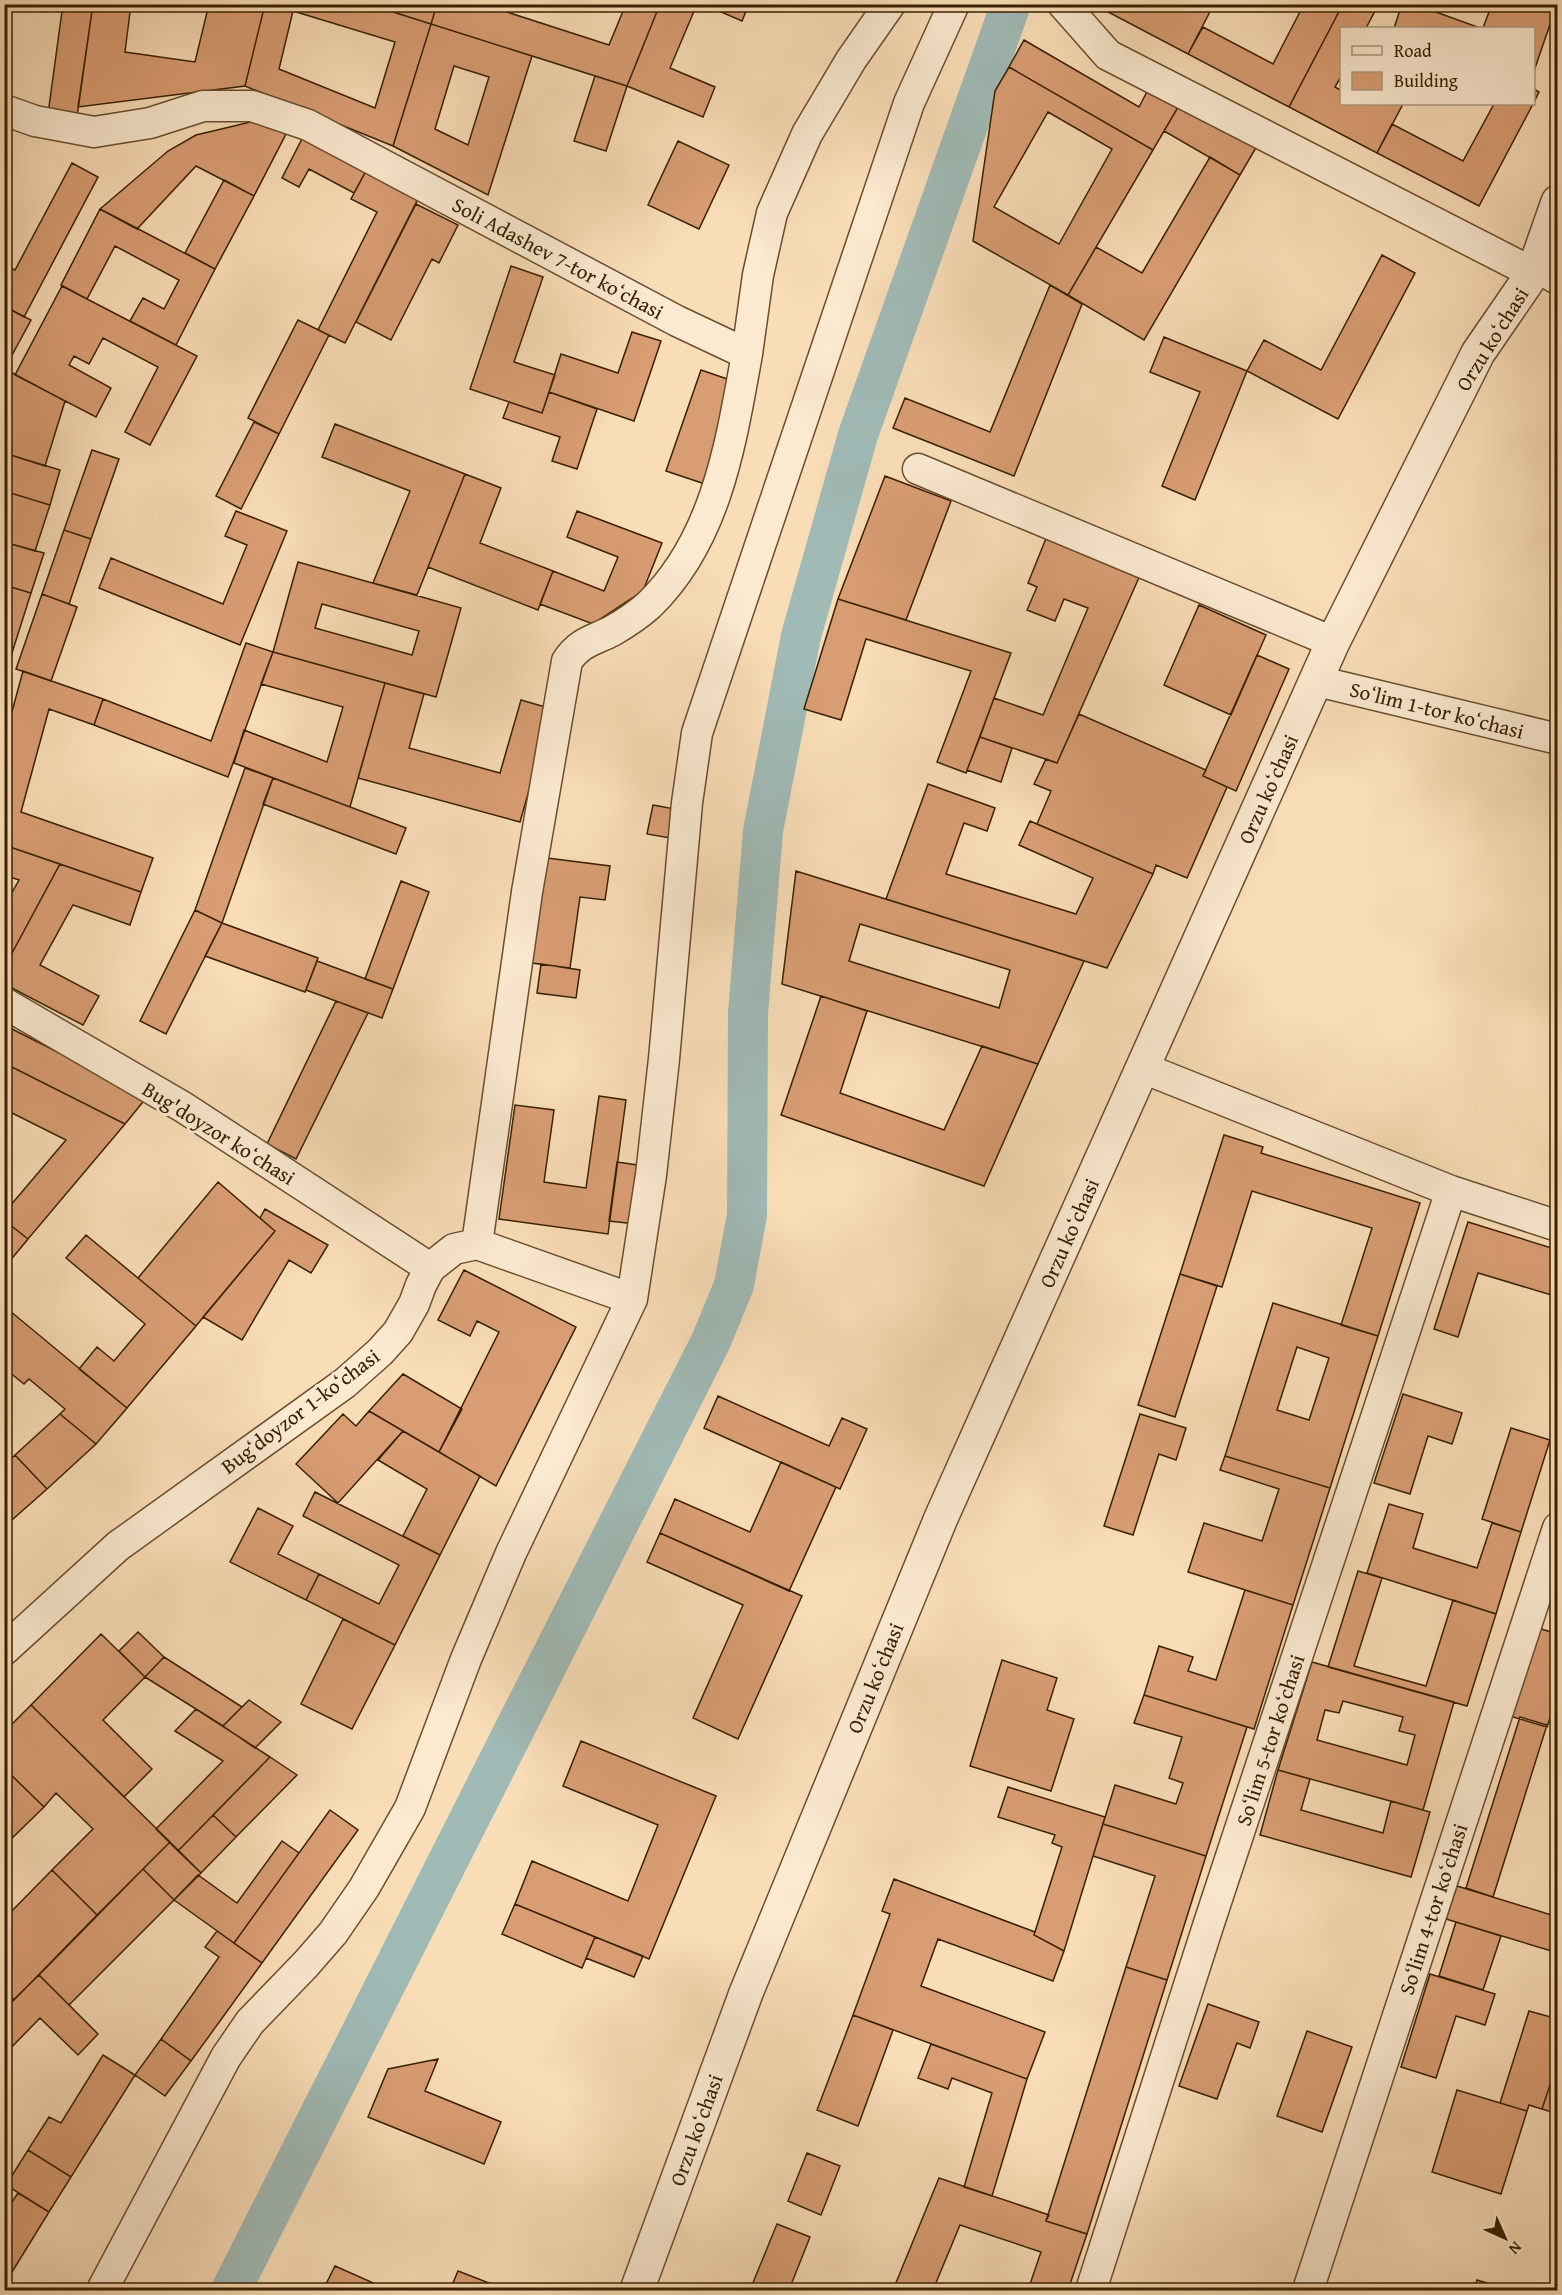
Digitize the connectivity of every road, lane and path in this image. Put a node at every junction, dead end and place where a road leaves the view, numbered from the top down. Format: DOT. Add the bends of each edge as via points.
graph roads {
  1 [pos="954,4"];
  2 [pos="1063,4"];
  3 [pos="886,5"];
  4 [pos="4,110"];
  5 [pos="1557,202"];
  6 [pos="1545,280"];
  7 [pos="747,354"];
  8 [pos="918,468"];
  9 [pos="1334,642"];
  10 [pos="1317,681"];
  11 [pos="1557,739"];
  12 [pos="4,1003"];
  13 [pos="1143,1068"];
  14 [pos="1451,1191"];
  15 [pos="1557,1226"];
  16 [pos="477,1244"];
  17 [pos="430,1268"];
  18 [pos="632,1299"];
  19 [pos="1557,1528"];
  20 [pos="4,1650"];
  21 [pos="102,2290"];
  22 [pos="637,2290"];
  23 [pos="1092,2290"];
  24 [pos="1308,2290"];
  1 -- 18 [label="street" via="909,103 697,733 651,1175"];
  2 -- 6 [label="street" via="1108,55"];
  3 -- 7 [label="street" via="807,134 772,213"];
  4 -- 7 [label="street, Soli Adashev 7-tor koʻchasi" via="35,121 94,132 150,123 203,106 252,106 308,125 667,316"];
  5 -- 6 [label="street, Orzu koʻchasi"];
  6 -- 9 [label="street, Orzu koʻchasi" via="1478,352"];
  7 -- 16 [label="street" via="730,446 704,527 691,552 647,606 623,624 576,648 567,661 527,892"];
  8 -- 9 [label="street"];
  9 -- 10 [label="street, Orzu koʻchasi"];
  10 -- 11 [label="street, Soʻlim 1-tor koʻchasi"];
  10 -- 13 [label="street, Orzu koʻchasi"];
  12 -- 17 [label="street, Bug'doyzor koʻchasi" via="183,1107"];
  13 -- 14 [label="street"];
  13 -- 22 [label="street, Orzu koʻchasi" via="936,1529 746,1993"];
  14 -- 15 [label="street"];
  14 -- 23 [label="street, Soʻlim 5-tor koʻchasi"];
  16 -- 17 [label="street, Bugʻdoyzor 1-koʻchasi" via="454,1249"];
  16 -- 18 [label="street"];
  17 -- 20 [label="street, Bugʻdoyzor 1-koʻchasi" via="398,1332 380,1352 345,1383 118,1546"];
  18 -- 21 [label="street" via="511,1553 410,1808 333,1933 250,2022 226,2057"];
  19 -- 24 [label="street, Soʻlim 4-tor koʻchasi"];
}
